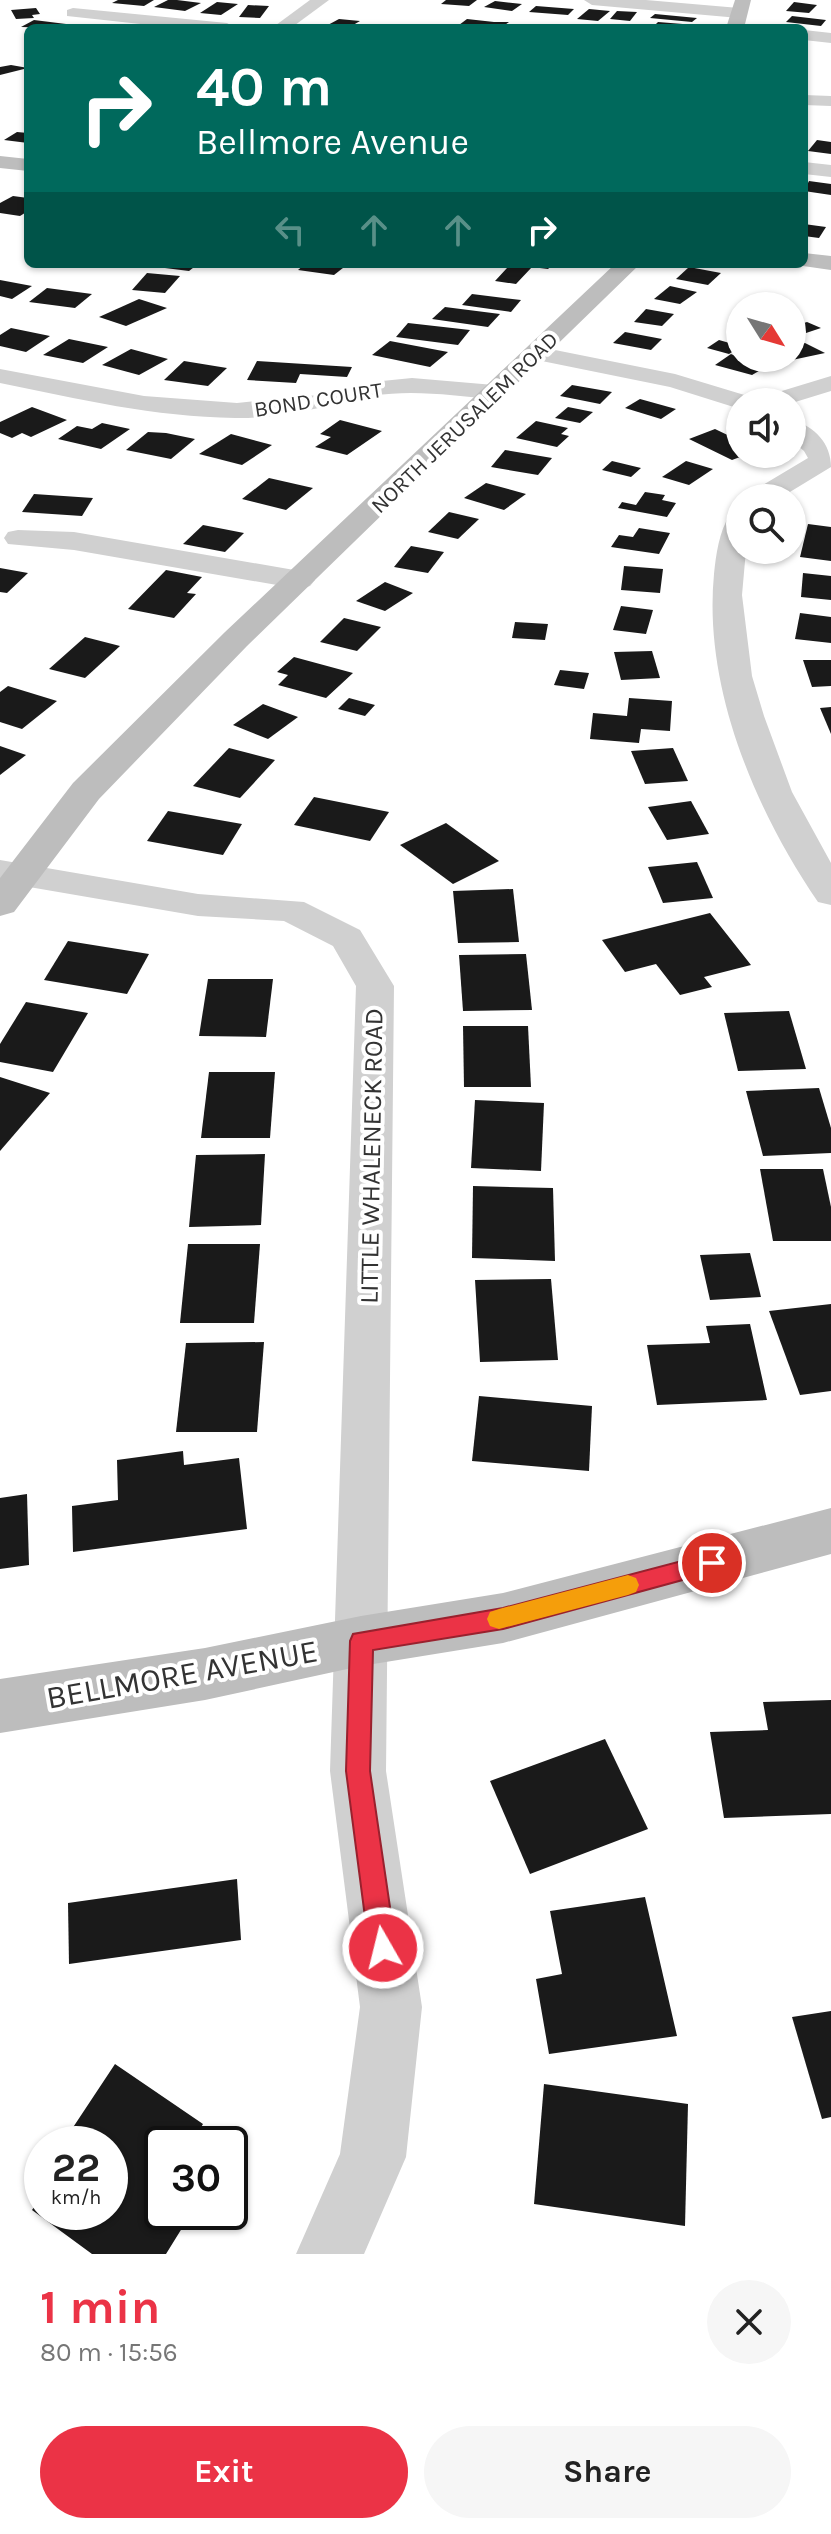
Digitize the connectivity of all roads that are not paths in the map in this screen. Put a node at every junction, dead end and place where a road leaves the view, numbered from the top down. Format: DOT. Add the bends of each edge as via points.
graph roads {
  1 [pos="321,0"];
  2 [pos="592,0"];
  3 [pos="621,2"];
  4 [pos="73,13"];
  5 [pos="739,14"];
  6 [pos="186,24"];
  7 [pos="286,24"];
  8 [pos="808,35"];
  9 [pos="831,38"];
  10 [pos="808,100"];
  11 [pos="831,101"];
  12 [pos="0,162"];
  13 [pos="24,165"];
  14 [pos="808,168"];
  15 [pos="831,171"];
  16 [pos="808,260"];
  17 [pos="831,263"];
  18 [pos="624,268"];
  19 [pos="535,353"];
  20 [pos="0,376"];
  21 [pos="831,383"];
  22 [pos="806,391"];
  23 [pos="494,392"];
  24 [pos="726,397"];
  25 [pos="806,439"];
  26 [pos="826,461"];
  27 [pos="786,484"];
  28 [pos="18,538"];
  29 [pos="729,564"];
  30 [pos="300,580"];
  31 [pos="7,883"];
  32 [pos="831,894"];
  33 [pos="831,1531"];
  34 [pos="361,1641"];
  35 [pos="0,1706"];
  36 [pos="330,2254"];
  1 -- 7 [label="street"];
  2 -- 3 [label="street"];
  3 -- 5 [label="street"];
  4 -- 6 [label="street"];
  8 -- 9 [label="street"];
  10 -- 11 [label="street"];
  12 -- 13 [label="main road"];
  14 -- 15 [label="street"];
  16 -- 17 [label="main road"];
  18 -- 19 [label="main road, NORTH JERUSALEM ROAD"];
  19 -- 23 [label="main road, NORTH JERUSALEM ROAD"];
  19 -- 24 [label="street" via="675,381"];
  20 -- 23 [label="street, BOND COURT" via="144,404 237,411 412,385"];
  21 -- 22 [label="street"];
  23 -- 30 [label="main road, NORTH JERUSALEM ROAD"];
  25 -- 26 [label="street"];
  26 -- 27 [label="street"];
  28 -- 30 [label="street" via="74,541"];
  29 -- 32 [label="street" via="732,656 751,735 791,828"];
  30 -- 31 [label="main road, NORTH JERUSALEM ROAD" via="86,791"];
  31 -- 34 [label="street, LITTLE WHALENECK ROAD" via="291,910 347,938 375,986"];
  33 -- 34 [label="main road, BELLMORE AVENUE" via="503,1618"];
  34 -- 35 [label="main road, BELLMORE AVENUE" via="205,1674"];
  34 -- 36 [label="street, LITTLE WHALENECK ROAD" via="358,1771 391,2007 373,2157"];
}
